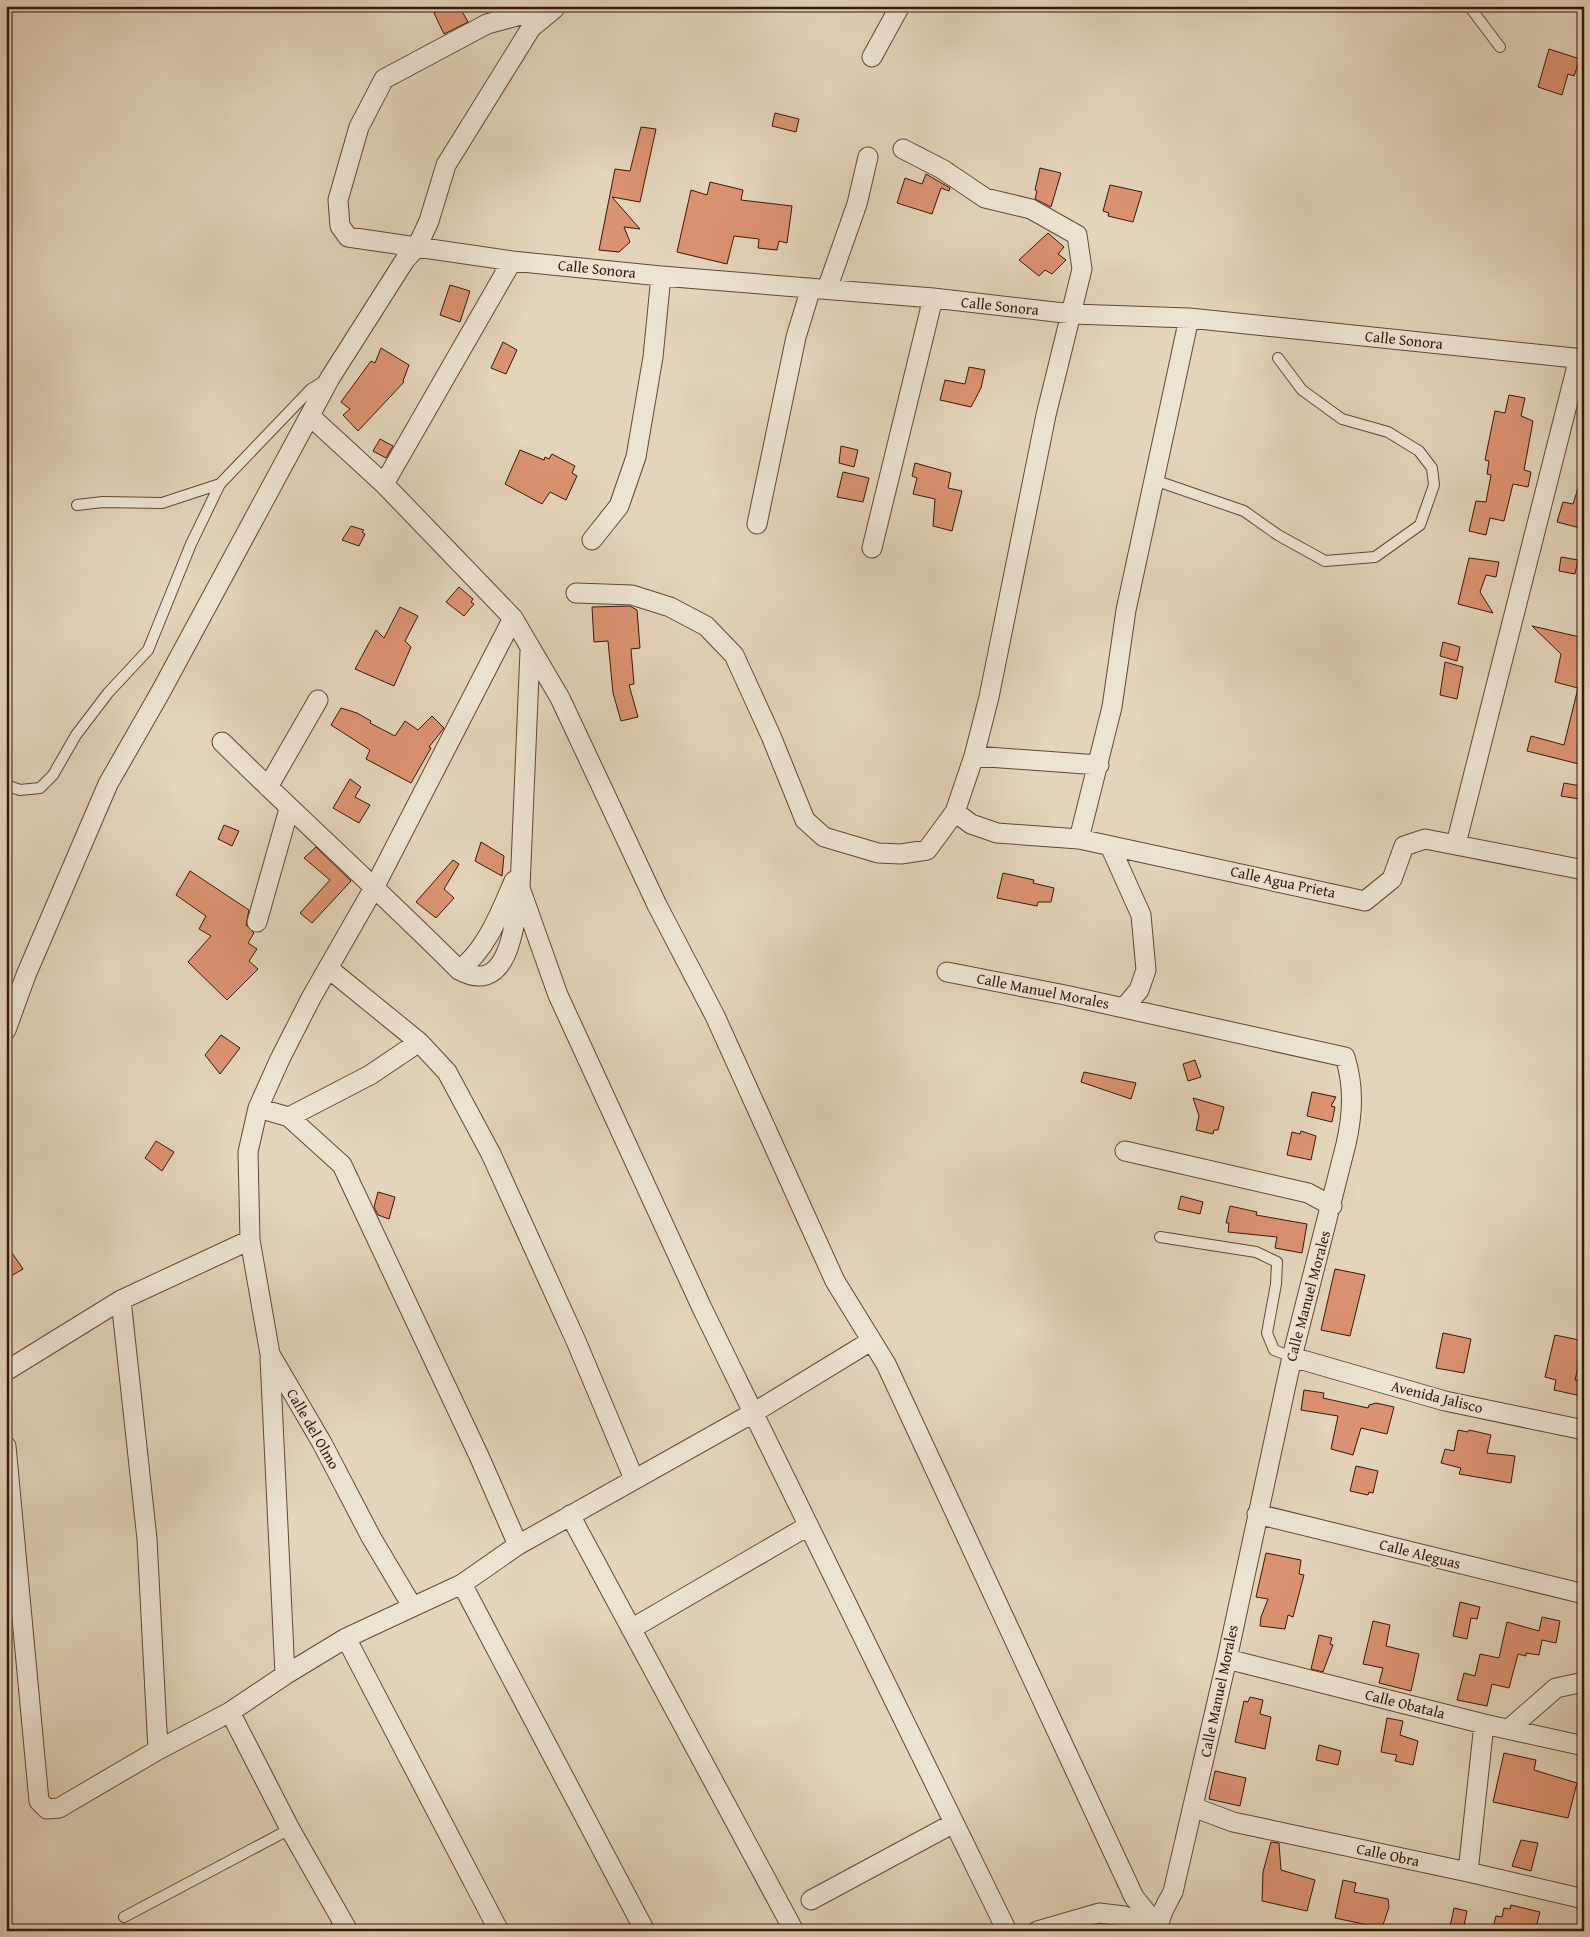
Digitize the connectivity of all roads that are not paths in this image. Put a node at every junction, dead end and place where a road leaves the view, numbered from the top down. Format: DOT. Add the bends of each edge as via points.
graph roads {
  1 [pos="555,6"];
  2 [pos="900,6"];
  3 [pos="1470,6"];
  4 [pos="1500,47"];
  5 [pos="872,57"];
  6 [pos="903,149"];
  7 [pos="868,157"];
  8 [pos="417,247"];
  9 [pos="512,261"];
  10 [pos="661,276"];
  11 [pos="819,289"];
  12 [pos="933,298"];
  13 [pos="1072,314"];
  14 [pos="1189,318"];
  15 [pos="1278,358"];
  16 [pos="1581,358"];
  17 [pos="330,378"];
  18 [pos="310,416"];
  19 [pos="1154,480"];
  20 [pos="220,484"];
  21 [pos="384,484"];
  22 [pos="77,505"];
  23 [pos="757,524"];
  24 [pos="592,540"];
  25 [pos="872,548"];
  26 [pos="576,593"];
  27 [pos="513,618"];
  28 [pos="530,649"];
  29 [pos="318,700"];
  30 [pos="222,742"];
  31 [pos="974,756"];
  32 [pos="1099,765"];
  33 [pos="6,785"];
  34 [pos="268,788"];
  35 [pos="289,809"];
  36 [pos="955,812"];
  37 [pos="1078,839"];
  38 [pos="1456,844"];
  39 [pos="1110,846"];
  40 [pos="520,868"];
  41 [pos="1584,870"];
  42 [pos="375,886"];
  43 [pos="520,888"];
  44 [pos="257,922"];
  45 [pos="328,968"];
  46 [pos="459,970"];
  47 [pos="947,972"];
  48 [pos="1124,1008"];
  49 [pos="6,1030"];
  50 [pos="419,1042"];
  51 [pos="258,1108"];
  52 [pos="288,1117"];
  53 [pos="1125,1151"];
  54 [pos="1332,1206"];
  55 [pos="1160,1237"];
  56 [pos="250,1240"];
  57 [pos="121,1300"];
  58 [pos="871,1341"];
  59 [pos="270,1354"];
  60 [pos="1292,1357"];
  61 [pos="6,1370"];
  62 [pos="753,1413"];
  63 [pos="1584,1430"];
  64 [pos="6,1446"];
  65 [pos="634,1479"];
  66 [pos="1257,1514"];
  67 [pos="570,1515"];
  68 [pos="808,1526"];
  69 [pos="518,1545"];
  70 [pos="462,1584"];
  71 [pos="1584,1594"];
  72 [pos="412,1606"];
  73 [pos="632,1628"];
  74 [pos="346,1638"];
  75 [pos="1227,1659"];
  76 [pos="285,1675"];
  77 [pos="1584,1682"];
  78 [pos="230,1712"];
  79 [pos="1484,1724"];
  80 [pos="1509,1729"];
  81 [pos="1584,1746"];
  82 [pos="158,1750"];
  83 [pos="1194,1807"];
  84 [pos="954,1822"];
  85 [pos="290,1829"];
  86 [pos="1468,1872"];
  87 [pos="1584,1899"];
  88 [pos="811,1900"];
  89 [pos="124,1918"];
  90 [pos="1159,1929"];
  91 [pos="348,1931"];
  92 [pos="499,1931"];
  93 [pos="645,1931"];
  94 [pos="794,1931"];
  95 [pos="1007,1931"];
  96 [pos="1037,1931"];
  1 -- 8 [label="street" via="532,28 446,165 429,221"];
  1 -- 8 [label="street, Calle Sonora" via="487,24 384,79 359,127 338,200 340,226 348,237"];
  2 -- 5 [label="street"];
  3 -- 4 [label="lane"];
  6 -- 13 [label="street" via="942,169 985,198 1031,209 1077,235 1082,269"];
  7 -- 11 [label="street" via="857,204"];
  8 -- 9 [label="street, Calle Sonora"];
  8 -- 17 [label="street" via="405,260"];
  9 -- 10 [label="street, Calle Sonora"];
  9 -- 21 [label="street"];
  10 -- 11 [label="street, Calle Sonora"];
  10 -- 24 [label="street" via="653,357 636,457 620,506"];
  11 -- 12 [label="street, Calle Sonora"];
  11 -- 23 [label="street" via="796,337"];
  12 -- 13 [label="street, Calle Sonora"];
  12 -- 25 [label="street"];
  13 -- 14 [label="street, Calle Sonora"];
  13 -- 31 [label="street" via="1046,415"];
  14 -- 16 [label="street, Calle Sonora"];
  14 -- 19 [label="street"];
  15 -- 19 [label="lane" via="1302,390 1342,419 1388,432 1419,451 1432,468 1434,485 1420,525 1375,556 1325,561 1278,535 1244,511"];
  16 -- 38 [label="street"];
  17 -- 18 [label="street"];
  17 -- 20 [label="lane" via="311,389"];
  18 -- 21 [label="street"];
  18 -- 49 [label="street" via="108,784 26,975"];
  19 -- 32 [label="street" via="1126,610 1116,688"];
  20 -- 22 [label="lane" via="162,503"];
  20 -- 33 [label="lane" via="191,544 148,650 81,728 54,775 40,788 20,790"];
  21 -- 27 [label="street"];
  26 -- 36 [label="street" via="632,595 670,607 706,626 734,655 805,820 824,837 878,853 926,850"];
  27 -- 28 [label="street"];
  27 -- 42 [label="street, Calle del Olmo"];
  28 -- 40 [label="street"];
  28 -- 58 [label="street" via="560,698 657,906 715,1016 835,1281"];
  29 -- 34 [label="street"];
  30 -- 34 [label="street"];
  31 -- 32 [label="street"];
  31 -- 36 [label="street"];
  32 -- 37 [label="street"];
  34 -- 35 [label="street"];
  35 -- 42 [label="street"];
  35 -- 44 [label="street"];
  36 -- 37 [label="street, Calle Agua Prieta" via="971,824 997,833"];
  37 -- 39 [label="street, Calle Agua Prieta"];
  38 -- 39 [label="street, Calle Agua Prieta" via="1425,839 1404,846 1392,879 1365,900"];
  38 -- 41 [label="street, Calle Agua Prieta"];
  39 -- 48 [label="street" via="1141,915 1146,970 1139,990"];
  40 -- 43 [label="street"];
  40 -- 46 [label="street" via="484,941 470,963"];
  42 -- 45 [label="street, Calle del Olmo"];
  42 -- 46 [label="street"];
  43 -- 46 [label="street" via="510,946 504,960 489,974 471,977"];
  43 -- 62 [label="street" via="558,995"];
  45 -- 50 [label="street"];
  45 -- 51 [label="street, Calle del Olmo"];
  47 -- 48 [label="street, Calle Manuel Morales"];
  48 -- 54 [label="street, Calle Manuel Morales" via="1345,1056 1351,1077 1352,1111"];
  50 -- 52 [label="street" via="370,1075"];
  50 -- 65 [label="street" via="447,1072 491,1154"];
  51 -- 52 [label="street"];
  51 -- 56 [label="street, Calle del Olmo" via="248,1152"];
  52 -- 69 [label="street" via="342,1165"];
  53 -- 54 [label="street" via="1308,1193"];
  54 -- 60 [label="street, Calle Manuel Morales"];
  55 -- 60 [label="lane" via="1256,1252 1277,1262 1267,1333 1274,1350"];
  56 -- 57 [label="street"];
  56 -- 59 [label="street, Calle del Olmo"];
  57 -- 61 [label="street"];
  57 -- 82 [label="street" via="147,1539"];
  58 -- 62 [label="street"];
  58 -- 90 [label="street" via="886,1364 1134,1897"];
  59 -- 72 [label="street, Calle del Olmo"];
  59 -- 76 [label="street"];
  60 -- 63 [label="street, Avenida Jalisco" via="1445,1402"];
  60 -- 66 [label="street, Calle Manuel Morales"];
  62 -- 65 [label="street"];
  62 -- 68 [label="street"];
  64 -- 82 [label="street" via="39,1801 47,1809 59,1808"];
  65 -- 67 [label="street"];
  66 -- 71 [label="street, Calle Aleguas"];
  66 -- 75 [label="street, Calle Manuel Morales"];
  67 -- 69 [label="street"];
  67 -- 73 [label="street"];
  68 -- 73 [label="street"];
  68 -- 84 [label="street"];
  69 -- 70 [label="street"];
  70 -- 72 [label="street"];
  70 -- 93 [label="street"];
  72 -- 74 [label="street"];
  73 -- 94 [label="street"];
  74 -- 76 [label="street"];
  74 -- 92 [label="street"];
  75 -- 79 [label="street, Calle Obatala"];
  75 -- 83 [label="street, Calle Manuel Morales"];
  76 -- 78 [label="street"];
  77 -- 80 [label="street" via="1556,1688"];
  78 -- 82 [label="street"];
  78 -- 85 [label="street"];
  79 -- 80 [label="street, Calle Obatala"];
  79 -- 86 [label="street"];
  80 -- 81 [label="street, Calle Obatala"];
  83 -- 86 [label="street, Calle Obra" via="1233,1822"];
  83 -- 90 [label="street, Calle Manuel Morales" via="1174,1892"];
  84 -- 88 [label="street"];
  84 -- 95 [label="street"];
  85 -- 89 [label="lane"];
  85 -- 91 [label="street"];
  86 -- 87 [label="street, Calle Obra"];
  90 -- 96 [label="street" via="1124,1916 1099,1913"];
}
